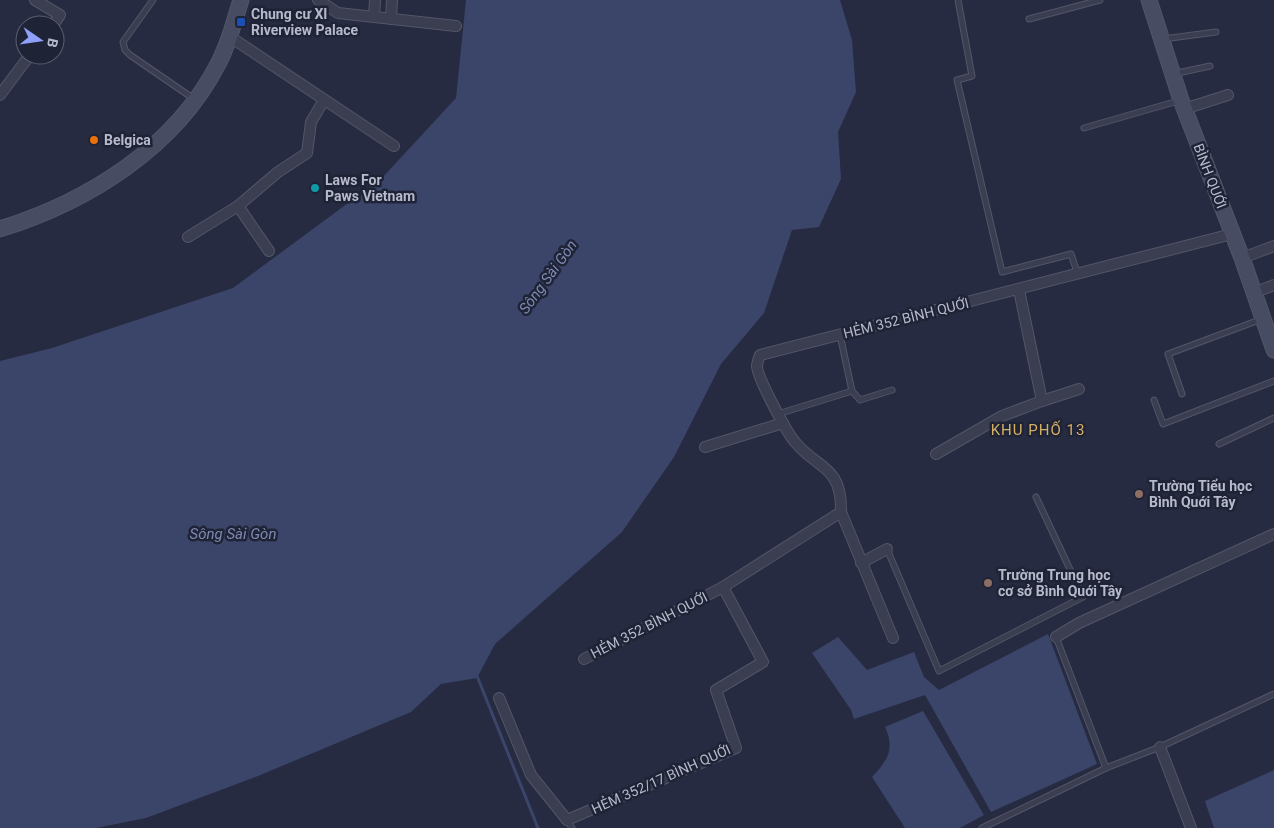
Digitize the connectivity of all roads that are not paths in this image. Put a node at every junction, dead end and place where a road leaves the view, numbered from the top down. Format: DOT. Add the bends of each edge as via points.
graph roads {
  1 [pos="35,0"];
  2 [pos="153,0"];
  3 [pos="241,0"];
  4 [pos="318,0"];
  5 [pos="375,0"];
  6 [pos="392,0"];
  7 [pos="958,0"];
  8 [pos="1100,0"];
  9 [pos="1149,0"];
  10 [pos="60,15"];
  11 [pos="374,17"];
  12 [pos="391,18"];
  13 [pos="1029,19"];
  14 [pos="456,26"];
  15 [pos="1216,32"];
  16 [pos="229,36"];
  17 [pos="1162,39"];
  18 [pos="22,65"];
  19 [pos="1210,66"];
  20 [pos="1173,74"];
  21 [pos="0,95"];
  22 [pos="1228,95"];
  23 [pos="195,99"];
  24 [pos="324,100"];
  25 [pos="1183,105"];
  26 [pos="1084,128"];
  27 [pos="394,146"];
  28 [pos="238,206"];
  29 [pos="0,230"];
  30 [pos="1232,234"];
  31 [pos="188,237"];
  32 [pos="1274,246"];
  33 [pos="269,252"];
  34 [pos="1242,258"];
  35 [pos="1078,276"];
  36 [pos="1274,285"];
  37 [pos="1020,290"];
  38 [pos="1253,294"];
  39 [pos="1262,319"];
  40 [pos="840,335"];
  41 [pos="1274,350"];
  42 [pos="1274,381"];
  43 [pos="1079,389"];
  44 [pos="892,390"];
  45 [pos="852,391"];
  46 [pos="1182,394"];
  47 [pos="1154,400"];
  48 [pos="1042,401"];
  49 [pos="781,418"];
  50 [pos="1274,418"];
  51 [pos="1219,444"];
  52 [pos="705,447"];
  53 [pos="936,454"];
  54 [pos="1036,497"];
  55 [pos="841,512"];
  56 [pos="1274,534"];
  57 [pos="887,549"];
  58 [pos="861,563"];
  59 [pos="723,587"];
  60 [pos="1056,637"];
  61 [pos="893,638"];
  62 [pos="584,659"];
  63 [pos="1274,694"];
  64 [pos="499,698"];
  65 [pos="1160,747"];
  66 [pos="1106,768"];
  67 [pos="569,824"];
  68 [pos="982,828"];
  69 [pos="1191,828"];
  1 -- 10 [label="street"];
  2 -- 23 [label="lane" via="123,42 125,50"];
  3 -- 16 [label="main road"];
  4 -- 11 [label="street" via="338,13"];
  5 -- 11 [label="street"];
  6 -- 12 [label="street"];
  7 -- 35 [label="lane" via="972,76 957,80 1002,272 1071,254"];
  8 -- 13 [label="lane"];
  9 -- 17 [label="main road, BÌNH QUỚI"];
  11 -- 12 [label="street"];
  12 -- 14 [label="street"];
  15 -- 17 [label="lane"];
  16 -- 23 [label="main road" via="219,63"];
  16 -- 24 [label="street"];
  17 -- 20 [label="main road, BÌNH QUỚI"];
  18 -- 21 [label="street"];
  19 -- 20 [label="lane"];
  20 -- 25 [label="main road, BÌNH QUỚI"];
  22 -- 25 [label="street"];
  23 -- 29 [label="main road" via="149,150 114,176 81,196"];
  24 -- 27 [label="street"];
  24 -- 28 [label="street" via="311,122 307,154 278,172"];
  25 -- 26 [label="lane"];
  25 -- 30 [label="main road, BÌNH QUỚI"];
  28 -- 31 [label="street"];
  28 -- 33 [label="street"];
  30 -- 34 [label="main road, BÌNH QUỚI"];
  30 -- 35 [label="street, HẺM 352 BÌNH QUỚI"];
  32 -- 34 [label="street"];
  34 -- 38 [label="main road, BÌNH QUỚI"];
  35 -- 37 [label="street, HẺM 352 BÌNH QUỚI"];
  36 -- 38 [label="street"];
  37 -- 40 [label="street, HẺM 352 BÌNH QUỚI"];
  37 -- 48 [label="street"];
  38 -- 39 [label="main road, BÌNH QUỚI"];
  39 -- 41 [label="main road, BÌNH QUỚI"];
  39 -- 46 [label="lane" via="1168,354"];
  40 -- 45 [label="lane"];
  40 -- 49 [label="street, HẺM 352 BÌNH QUỚI" via="760,355 757,367"];
  42 -- 47 [label="lane" via="1163,424"];
  43 -- 48 [label="street"];
  44 -- 45 [label="lane" via="860,400"];
  45 -- 49 [label="lane"];
  48 -- 53 [label="street" via="1002,416"];
  49 -- 52 [label="street"];
  49 -- 55 [label="street, HẺM 352 BÌNH QUỚI" via="795,443 828,469 842,494"];
  50 -- 51 [label="lane"];
  54 -- 57 [label="lane" via="1083,597 939,671"];
  55 -- 58 [label="street, HẺM 352 BÌNH QUỚI"];
  55 -- 59 [label="street, HẺM 352 BÌNH QUỚI"];
  56 -- 60 [label="street" via="1079,623"];
  57 -- 58 [label="street"];
  58 -- 61 [label="street, HẺM 352 BÌNH QUỚI"];
  59 -- 62 [label="street, HẺM 352 BÌNH QUỚI"];
  59 -- 67 [label="street, HẺM 352/17 BÌNH QUỚI" via="764,662 716,690 736,748"];
  60 -- 66 [label="lane"];
  63 -- 65 [label="lane"];
  64 -- 67 [label="street" via="531,775"];
  65 -- 66 [label="lane"];
  65 -- 69 [label="street"];
  66 -- 68 [label="lane"];
}
